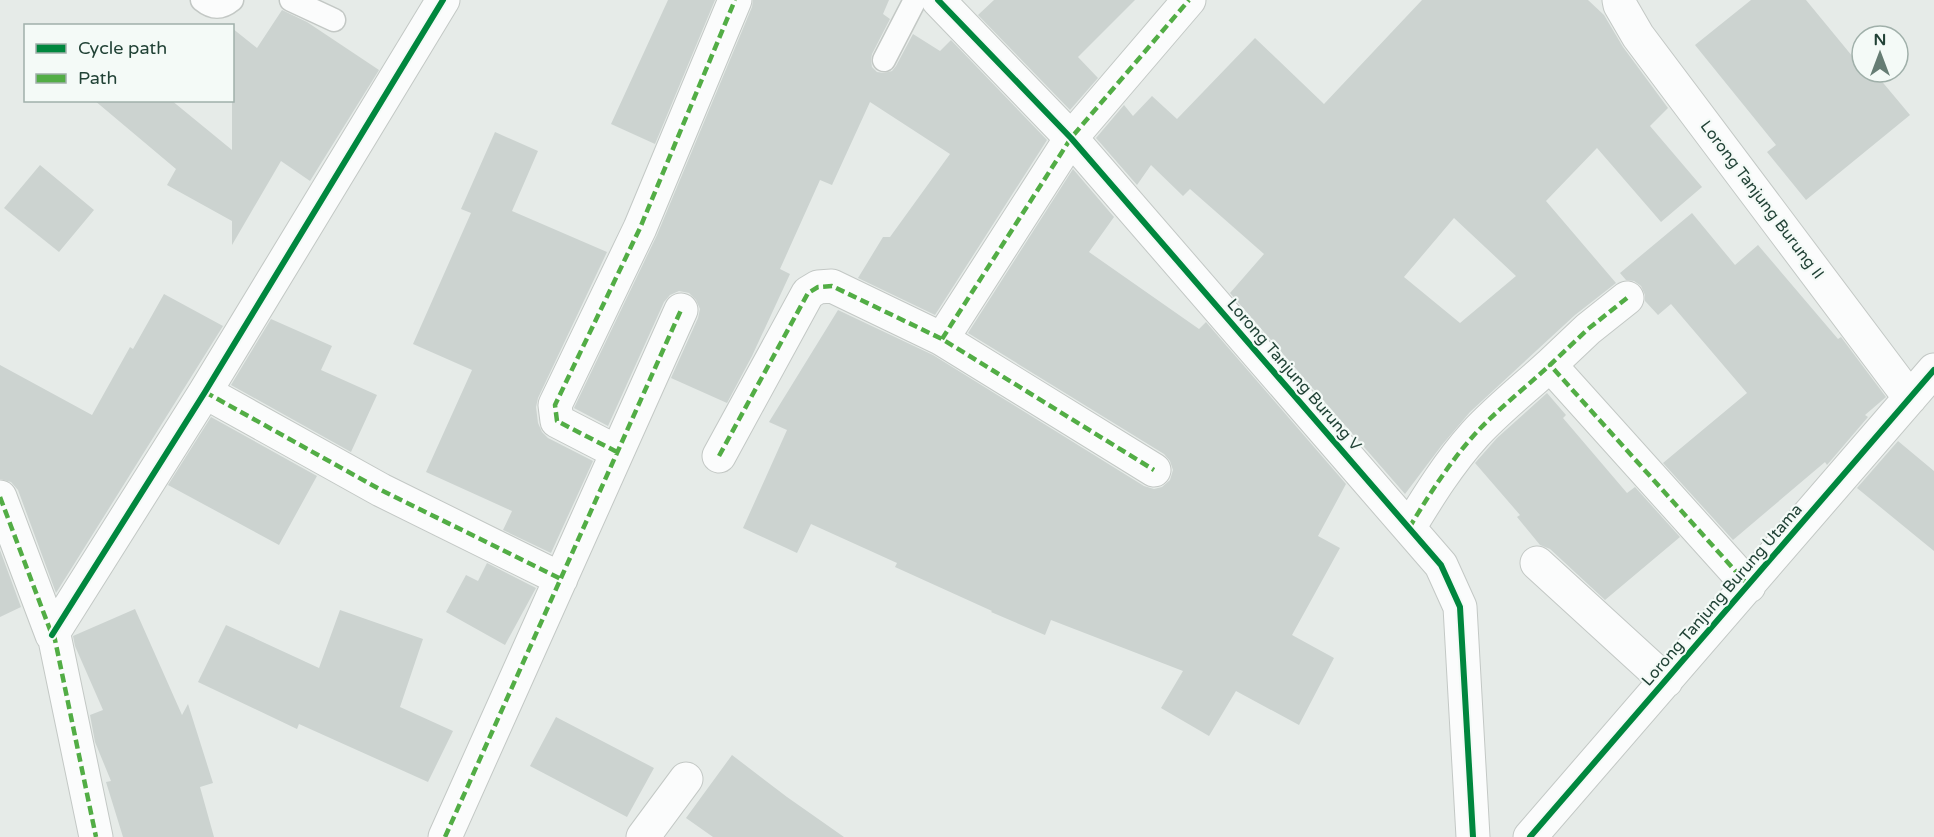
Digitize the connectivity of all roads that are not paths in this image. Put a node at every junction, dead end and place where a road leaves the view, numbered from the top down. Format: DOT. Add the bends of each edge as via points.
graph roads {
  1 [pos="202,0"];
  2 [pos="232,0"];
  3 [pos="291,0"];
  4 [pos="443,0"];
  5 [pos="735,0"];
  6 [pos="915,0"];
  7 [pos="938,0"];
  8 [pos="1189,0"];
  9 [pos="1619,0"];
  10 [pos="334,20"];
  11 [pos="884,60"];
  12 [pos="1071,138"];
  13 [pos="1627,298"];
  14 [pos="681,310"];
  15 [pos="942,339"];
  16 [pos="1550,365"];
  17 [pos="1934,370"];
  18 [pos="205,392"];
  19 [pos="1910,398"];
  20 [pos="617,452"];
  21 [pos="719,456"];
  22 [pos="1154,470"];
  23 [pos="0,497"];
  24 [pos="1408,528"];
  25 [pos="1537,563"];
  26 [pos="561,579"];
  27 [pos="1749,586"];
  28 [pos="52,635"];
  29 [pos="1666,681"];
  30 [pos="686,779"];
  31 [pos="96,837"];
  32 [pos="445,837"];
  33 [pos="644,837"];
  34 [pos="1473,837"];
  35 [pos="1530,837"];
  1 -- 2 [label="lane" via="217,8"];
  3 -- 10 [label="lane"];
  4 -- 18 [label="street"];
  5 -- 20 [label="street" via="640,228 555,405 557,421"];
  6 -- 11 [label="lane"];
  7 -- 12 [label="street, Lorong Tanjung Burung V"];
  8 -- 12 [label="street"];
  9 -- 19 [label="street, Lorong Tanjung Burung II" via="1638,36"];
  12 -- 15 [label="street"];
  12 -- 24 [label="street, Lorong Tanjung Burung V"];
  13 -- 16 [label="street"];
  14 -- 20 [label="street"];
  15 -- 21 [label="street" via="832,286 818,287 808,293"];
  15 -- 22 [label="street"];
  16 -- 24 [label="street" via="1475,434 1439,478"];
  16 -- 27 [label="street"];
  17 -- 19 [label="street, Lorong Tanjung Burung Utama"];
  18 -- 26 [label="street" via="381,490"];
  18 -- 28 [label="street"];
  19 -- 27 [label="street, Lorong Tanjung Burung Utama"];
  20 -- 26 [label="street"];
  23 -- 28 [label="street"];
  24 -- 34 [label="street, Lorong Tanjung Burung V" via="1441,565 1460,607"];
  25 -- 29 [label="street"];
  26 -- 32 [label="street"];
  27 -- 29 [label="street, Lorong Tanjung Burung Utama"];
  28 -- 31 [label="street"];
  29 -- 35 [label="street, Lorong Tanjung Burung Utama"];
  30 -- 33 [label="street"];
}
